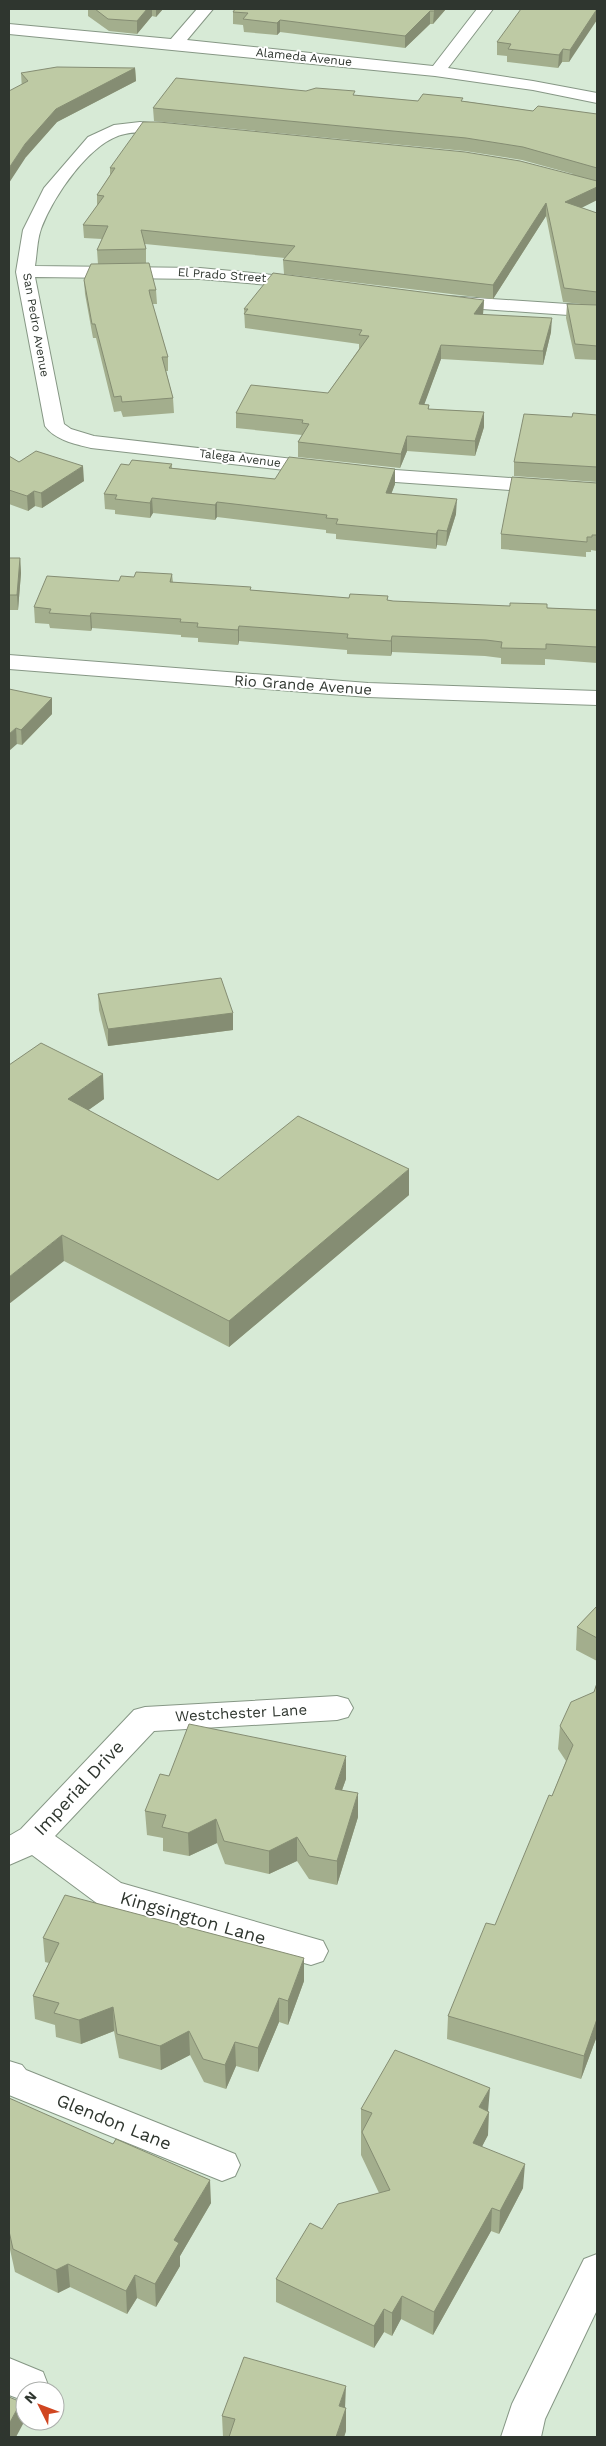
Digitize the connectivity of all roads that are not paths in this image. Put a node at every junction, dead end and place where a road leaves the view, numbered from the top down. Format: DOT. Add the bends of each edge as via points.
graph roads {
  1 [pos="205,9"];
  2 [pos="485,9"];
  3 [pos="9,29"];
  4 [pos="176,43"];
  5 [pos="437,72"];
  6 [pos="596,97"];
  7 [pos="188,131"];
  8 [pos="25,272"];
  9 [pos="318,285"];
  10 [pos="426,300"];
  11 [pos="597,312"];
  12 [pos="64,433"];
  13 [pos="597,490"];
  14 [pos="9,662"];
  15 [pos="597,698"];
  16 [pos="337,1708"];
  17 [pos="145,1719"];
  18 [pos="21,1845"];
  19 [pos="311,1951"];
  20 [pos="9,2076"];
  21 [pos="222,2165"];
  22 [pos="597,2271"];
  23 [pos="521,2437"];
  1 -- 4 [label="street"];
  2 -- 5 [label="street"];
  3 -- 4 [label="street, Alameda Avenue"];
  4 -- 5 [label="street, Alameda Avenue"];
  5 -- 6 [label="street, Alameda Avenue"];
  7 -- 8 [label="street, San Pedro Avenue" via="140,128 120,130 94,140 50,192 32,230"];
  8 -- 9 [label="street, El Prado Street" via="154,270 223,273"];
  8 -- 12 [label="street, San Pedro Avenue" via="55,426"];
  10 -- 11 [label="street"];
  12 -- 13 [label="street, Talega Avenue" via="91,442 381,475"];
  14 -- 15 [label="street, Rio Grande Avenue" via="368,690"];
  16 -- 17 [label="street, Westchester Lane"];
  17 -- 18 [label="street, Imperial Drive"];
  18 -- 19 [label="street, Kingsington Lane" via="110,1894"];
  20 -- 21 [label="street, Glendon Lane" via="13,2081"];
  22 -- 23 [label="street" via="526,2418"];
}
